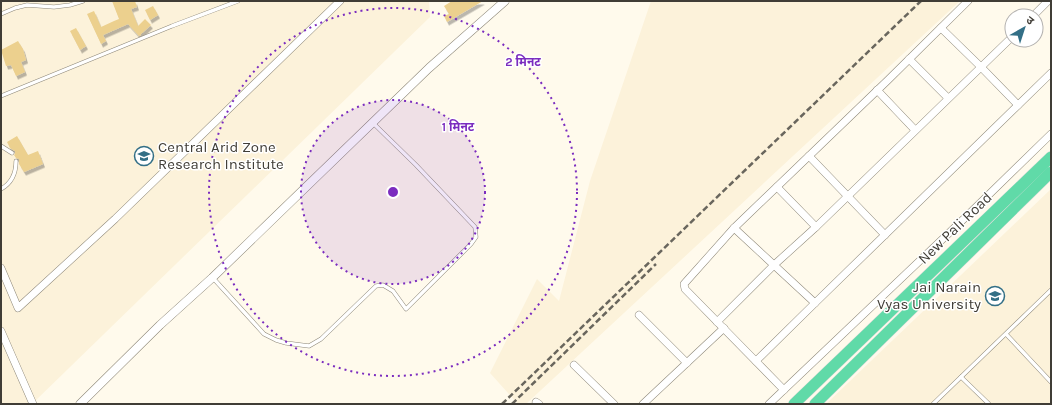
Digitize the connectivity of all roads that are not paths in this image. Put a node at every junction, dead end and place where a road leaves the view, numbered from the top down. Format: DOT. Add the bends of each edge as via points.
graph roads {
  1 [pos="83,1"];
  2 [pos="238,1"];
  3 [pos="340,1"];
  4 [pos="504,1"];
  5 [pos="968,1"];
  6 [pos="1,14"];
  7 [pos="941,28"];
  8 [pos="1004,44"];
  9 [pos="910,59"];
  10 [pos="981,67"];
  11 [pos="1051,73"];
  12 [pos="878,90"];
  13 [pos="1,96"];
  14 [pos="948,98"];
  15 [pos="1018,105"];
  16 [pos="373,122"];
  17 [pos="915,130"];
  18 [pos="1051,134"];
  19 [pos="1,146"];
  20 [pos="12,153"];
  21 [pos="809,156"];
  22 [pos="1051,157"];
  23 [pos="16,160"];
  24 [pos="1051,172"];
  25 [pos="777,187"];
  26 [pos="1,190"];
  27 [pos="848,196"];
  28 [pos="816,227"];
  29 [pos="734,228"];
  30 [pos="885,235"];
  31 [pos="774,265"];
  32 [pos="1,268"];
  33 [pos="212,278"];
  34 [pos="1051,290"];
  35 [pos="814,303"];
  36 [pos="639,315"];
  37 [pos="718,322"];
  38 [pos="724,328"];
  39 [pos="1,331"];
  40 [pos="1006,334"];
  41 [pos="756,361"];
  42 [pos="687,363"];
  43 [pos="574,364"];
  44 [pos="961,377"];
  45 [pos="1051,382"];
  46 [pos="784,390"];
  47 [pos="33,404"];
  48 [pos="80,404"];
  49 [pos="614,404"];
  50 [pos="643,404"];
  51 [pos="769,404"];
  52 [pos="794,404"];
  53 [pos="815,404"];
  54 [pos="933,404"];
  55 [pos="990,404"];
  1 -- 6 [label="lane" via="54,7 28,5"];
  2 -- 13 [label="lane"];
  3 -- 32 [label="street" via="115,219 18,308"];
  4 -- 16 [label="street"];
  5 -- 7 [label="street"];
  7 -- 9 [label="street"];
  7 -- 10 [label="street"];
  8 -- 10 [label="street"];
  9 -- 12 [label="street"];
  9 -- 14 [label="street"];
  10 -- 14 [label="street"];
  10 -- 15 [label="street"];
  11 -- 15 [label="street"];
  12 -- 17 [label="street"];
  12 -- 21 [label="street"];
  14 -- 17 [label="street"];
  15 -- 30 [label="street"];
  16 -- 33 [label="street"];
  16 -- 33 [label="lane" via="475,227 476,237 472,244 406,309 393,291 383,285 376,286 321,339 309,346 291,344 264,334"];
  17 -- 27 [label="street"];
  18 -- 46 [label="street"];
  19 -- 20 [label="lane"];
  21 -- 25 [label="street"];
  21 -- 27 [label="street"];
  22 -- 52 [label="highway, New Pali Road"];
  23 -- 26 [label="lane" via="13,178"];
  24 -- 53 [label="highway, New Pali Road"];
  25 -- 28 [label="street"];
  25 -- 29 [label="street"];
  27 -- 28 [label="street"];
  27 -- 30 [label="street"];
  28 -- 31 [label="street"];
  29 -- 31 [label="street"];
  29 -- 37 [label="street" via="684,284 685,289"];
  30 -- 35 [label="street"];
  31 -- 35 [label="street"];
  31 -- 37 [label="street"];
  33 -- 48 [label="street"];
  34 -- 40 [label="lane"];
  35 -- 41 [label="street"];
  36 -- 42 [label="street"];
  37 -- 38 [label="street"];
  38 -- 41 [label="street"];
  38 -- 42 [label="street"];
  39 -- 47 [label="street"];
  40 -- 44 [label="lane"];
  40 -- 45 [label="lane"];
  41 -- 46 [label="street"];
  42 -- 50 [label="street"];
  43 -- 49 [label="street"];
  44 -- 54 [label="lane"];
  44 -- 55 [label="lane"];
  46 -- 51 [label="street"];
}
